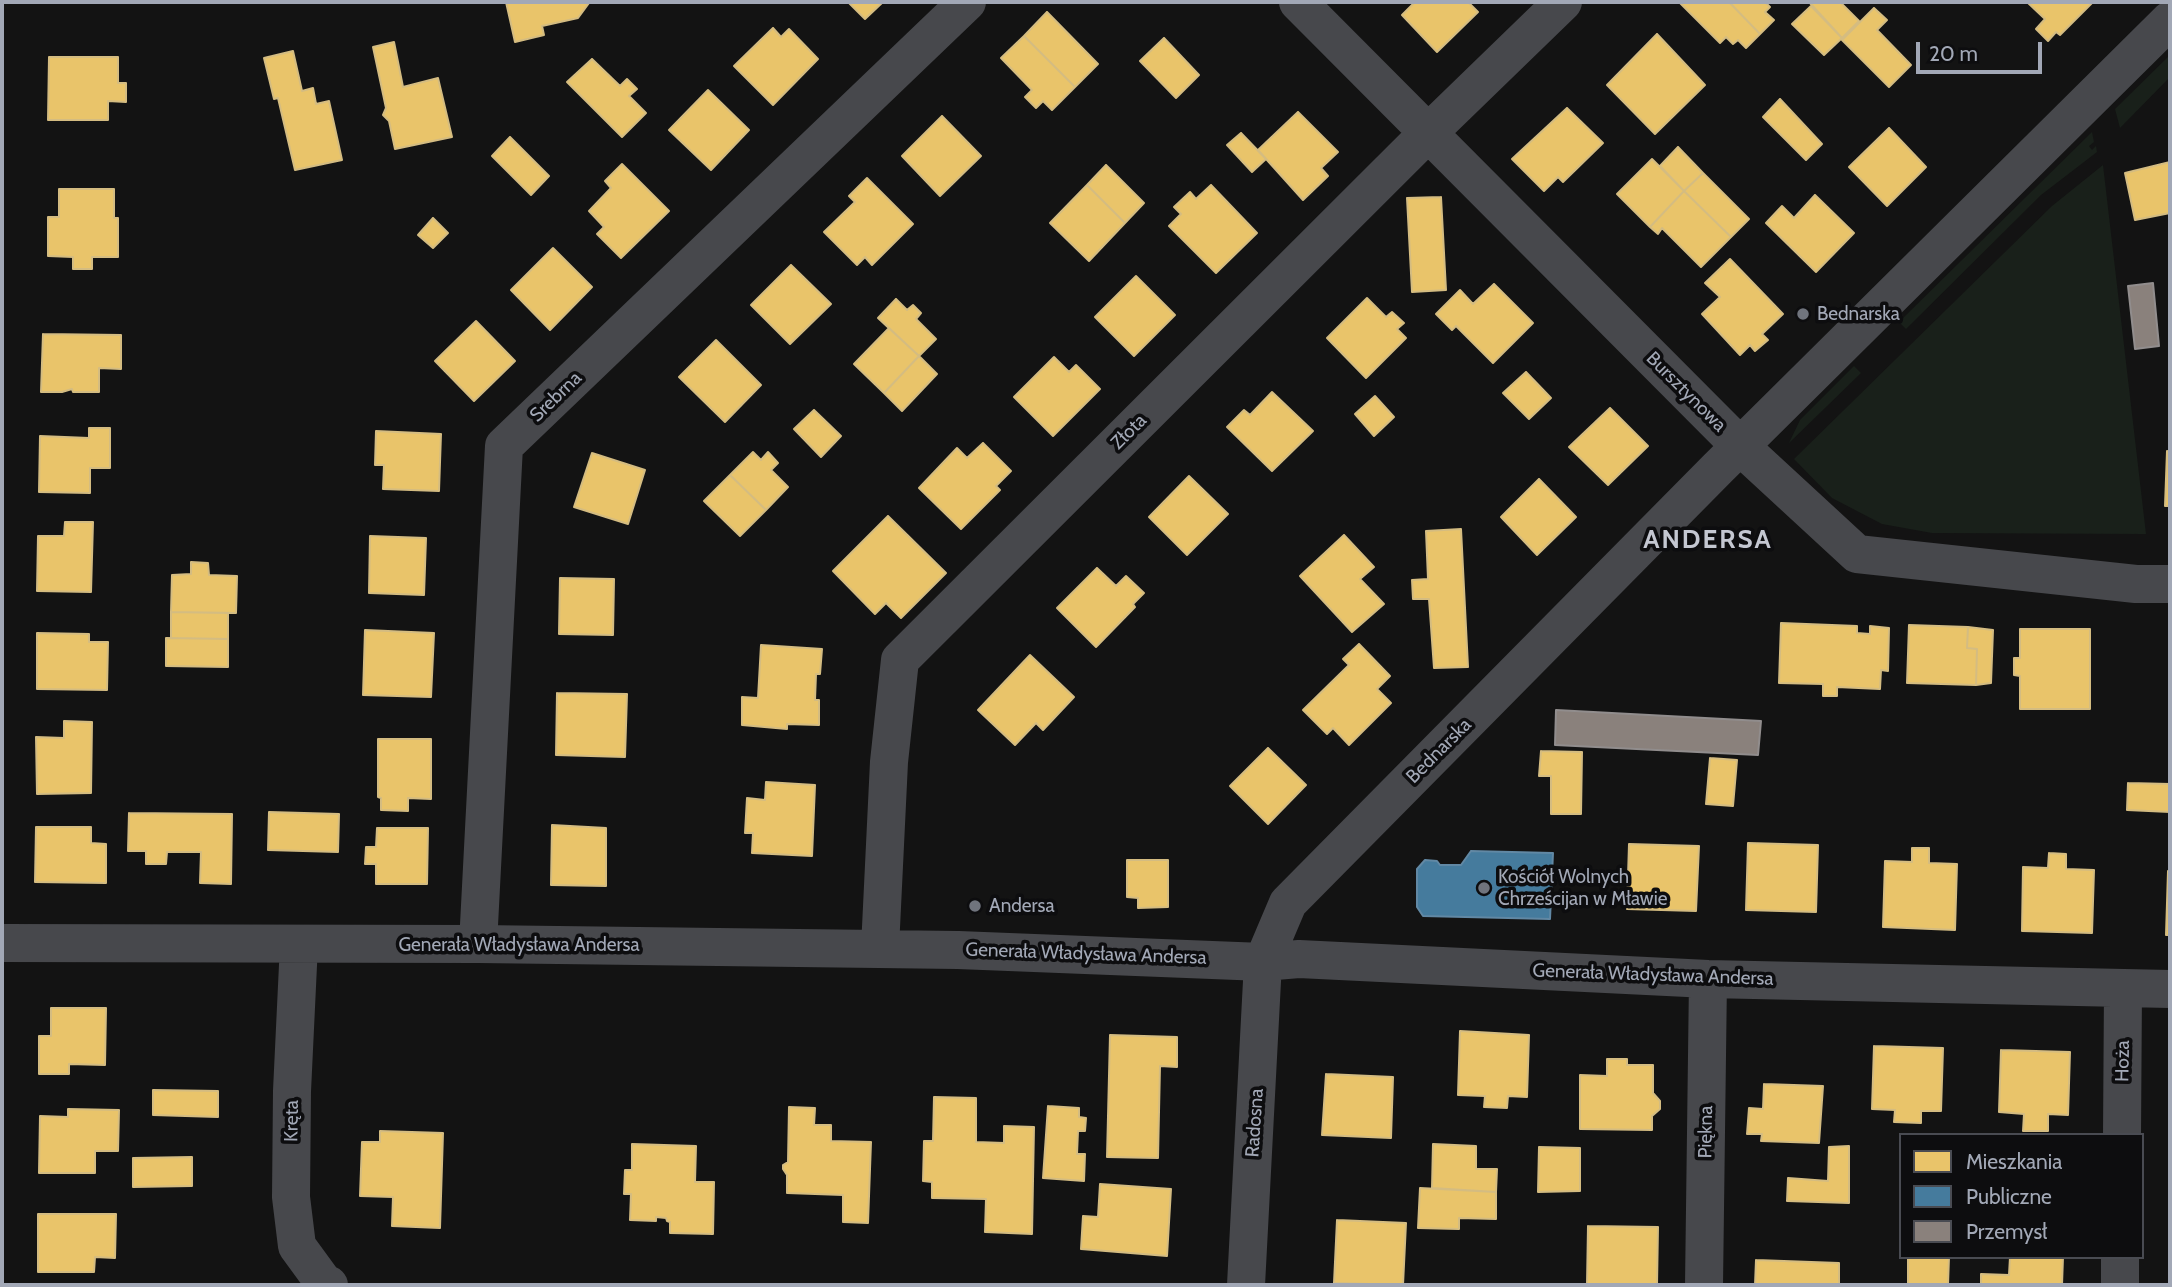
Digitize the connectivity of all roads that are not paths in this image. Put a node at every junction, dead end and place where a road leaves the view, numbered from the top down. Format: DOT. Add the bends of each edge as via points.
graph roads {
  1 [pos="967,2"];
  2 [pos="1298,2"];
  3 [pos="1563,2"];
  4 [pos="2170,20"];
  5 [pos="1429,132"];
  6 [pos="1741,447"];
  7 [pos="2170,584"];
  8 [pos="2,943"];
  9 [pos="299,944"];
  10 [pos="478,944"];
  11 [pos="880,948"];
  12 [pos="1263,962"];
  13 [pos="1708,979"];
  14 [pos="2123,988"];
  15 [pos="2170,989"];
  16 [pos="2122,1133"];
  17 [pos="2120,1259"];
  18 [pos="329,1285"];
  19 [pos="1246,1285"];
  20 [pos="1704,1285"];
  21 [pos="2120,1285"];
  1 -- 10 [label="street, Srebrna" via="504,446"];
  2 -- 5 [label="street, Bursztynowa"];
  3 -- 5 [label="street, Złota"];
  4 -- 6 [label="street, Bednarska"];
  5 -- 6 [label="street, Bursztynowa"];
  5 -- 11 [label="street, Złota" via="900,660 889,762"];
  6 -- 7 [label="street, Bursztynowa" via="1857,554"];
  6 -- 12 [label="street, Bednarska" via="1288,903"];
  8 -- 9 [label="street, Generała Władysława Andersa"];
  9 -- 10 [label="street, Generała Władysława Andersa"];
  9 -- 18 [label="street, Kręta" via="291,1197 297,1246"];
  10 -- 11 [label="street, Generała Władysława Andersa"];
  11 -- 12 [label="street, Generała Władysława Andersa"];
  12 -- 13 [label="street, Generała Władysława Andersa" via="1312,960"];
  12 -- 19 [label="street, Radosna"];
  13 -- 14 [label="street, Generała Władysława Andersa"];
  13 -- 20 [label="street, Piękna"];
  14 -- 15 [label="street, Generała Władysława Andersa"];
  14 -- 16 [label="street, Hoża"];
  17 -- 21 [label="street"];
}
